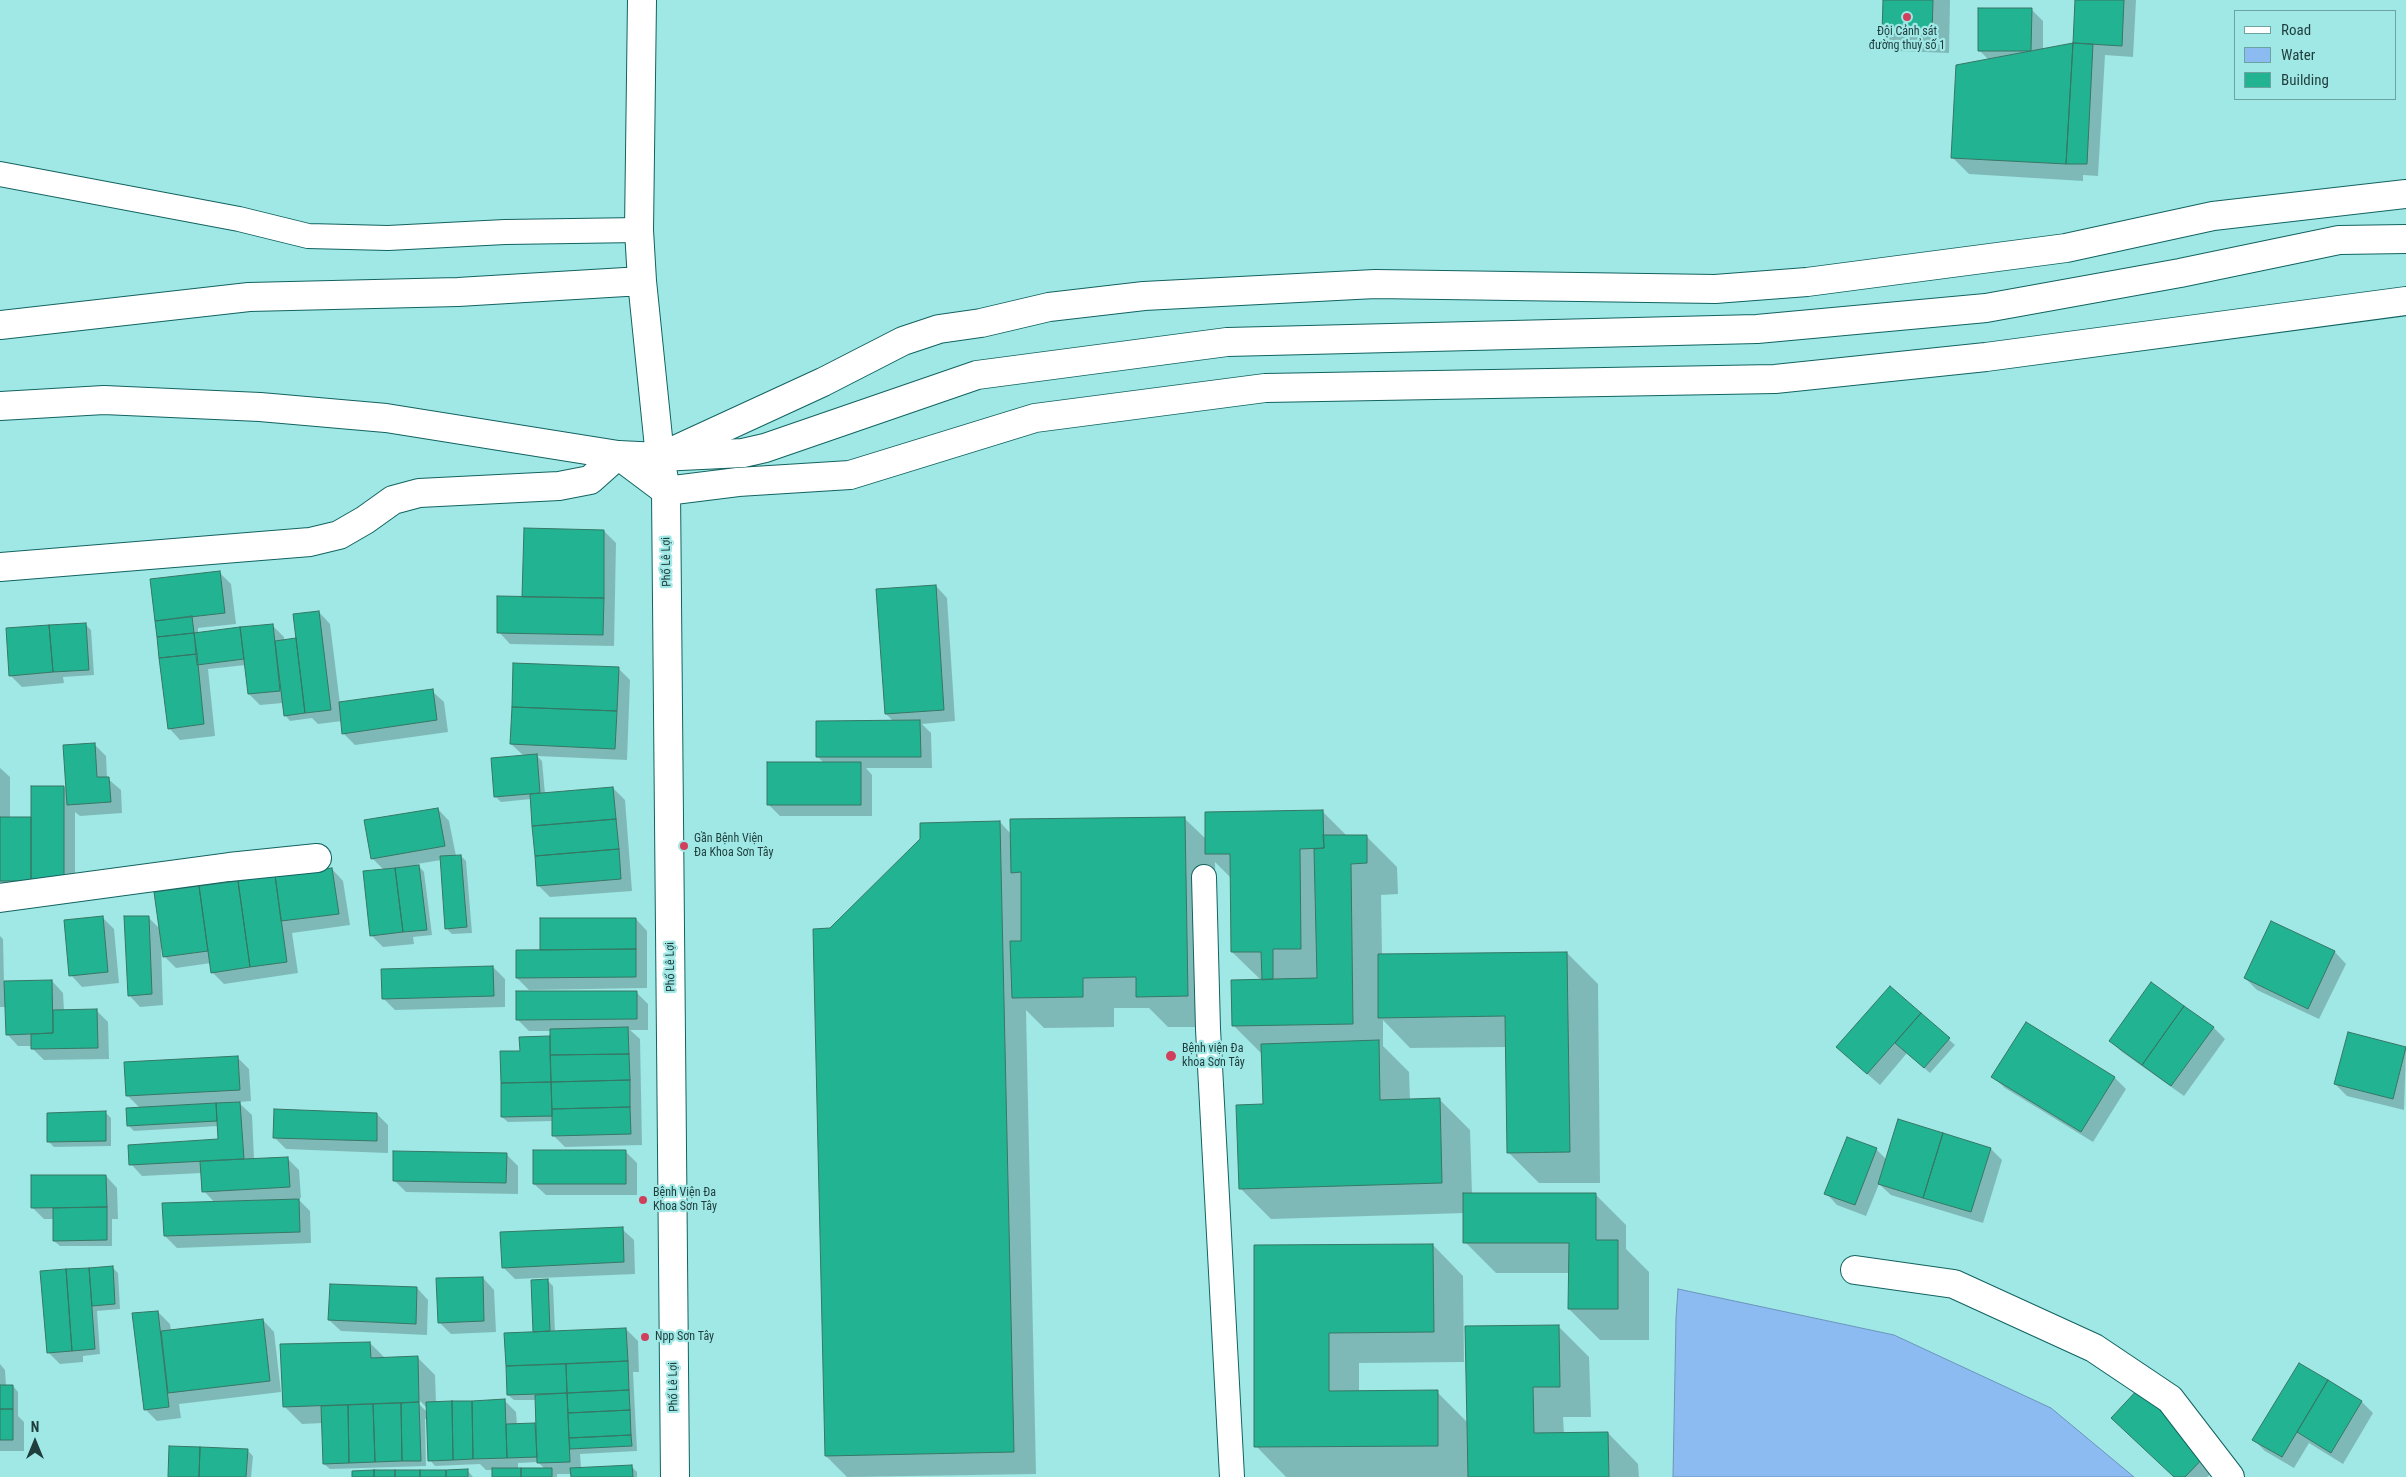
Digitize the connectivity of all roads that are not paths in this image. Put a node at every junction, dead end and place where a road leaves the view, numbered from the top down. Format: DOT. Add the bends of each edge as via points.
graph roads {
  1 [pos="642,0"];
  2 [pos="0,174"];
  3 [pos="2406,194"];
  4 [pos="639,230"];
  5 [pos="2406,240"];
  6 [pos="642,281"];
  7 [pos="2406,301"];
  8 [pos="0,325"];
  9 [pos="0,406"];
  10 [pos="618,455"];
  11 [pos="660,457"];
  12 [pos="666,491"];
  13 [pos="0,567"];
  14 [pos="317,858"];
  15 [pos="1204,876"];
  16 [pos="0,898"];
  17 [pos="1855,1270"];
  18 [pos="675,1477"];
  19 [pos="1232,1477"];
  20 [pos="2230,1477"];
  1 -- 4 [label="main road, Phố Lê Lợi"];
  2 -- 4 [label="lane" via="238,219 308,236 388,238"];
  3 -- 11 [label="main road" via="2213,216 2066,248 1807,282 1714,289 1375,284 1144,296 1049,307 939,329 903,341 823,382"];
  4 -- 6 [label="main road, Phố Lê Lợi"];
  5 -- 11 [label="main road" via="2339,240 1986,308 1757,329 1227,342 977,375 754,451"];
  6 -- 8 [label="main road" via="458,292 250,297"];
  6 -- 11 [label="main road, Phố Lê Lợi"];
  7 -- 12 [label="main road" via="1986,357 1775,379 1265,388 1035,418 850,475 738,482"];
  9 -- 10 [label="main road" via="104,400 260,407 386,418"];
  10 -- 11 [label="main road"];
  10 -- 12 [label="main road"];
  10 -- 13 [label="main road" via="590,480 419,493 393,500 338,535 310,542"];
  11 -- 12 [label="main road, Phố Lê Lợi"];
  12 -- 18 [label="main road, Phố Lê Lợi"];
  14 -- 16 [label="main road"];
  15 -- 19 [label="lane" via="1208,1029"];
  17 -- 20 [label="main road" via="1954,1284 2094,1348 2170,1399"];
}
